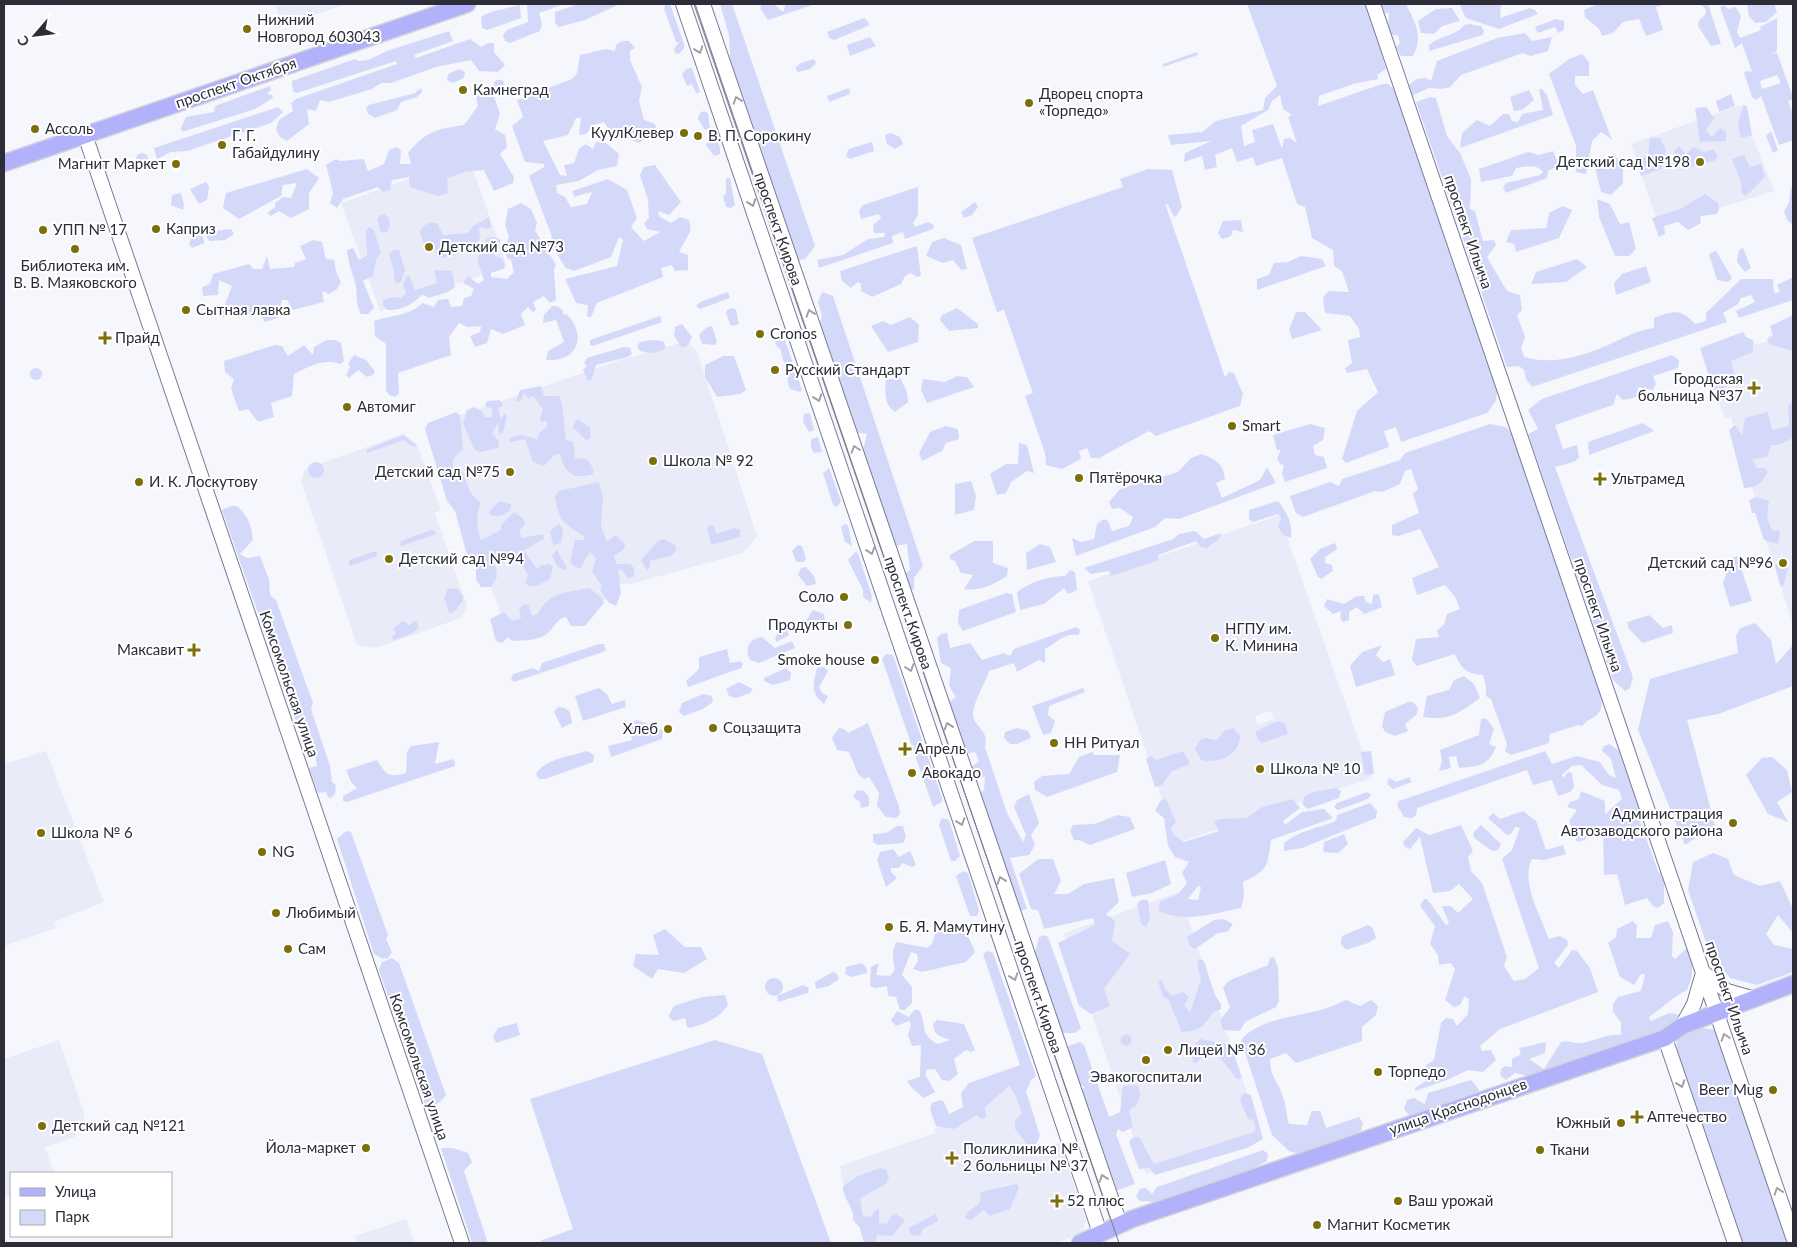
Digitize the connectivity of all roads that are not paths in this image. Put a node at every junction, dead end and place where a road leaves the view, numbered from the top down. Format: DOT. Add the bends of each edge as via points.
graph roads {
  1 [pos="467,4"];
  2 [pos="683,4"];
  3 [pos="703,4"];
  4 [pos="1373,4"];
  5 [pos="85,135"];
  6 [pos="4,162"];
  7 [pos="1703,972"];
  8 [pos="1793,984"];
  9 [pos="1752,998"];
  10 [pos="1717,1012"];
  11 [pos="1682,1026"];
  12 [pos="1664,1038"];
  13 [pos="1120,1224"];
  14 [pos="1793,1237"];
  15 [pos="1103,1238"];
  16 [pos="462,1243"];
  17 [pos="1080,1243"];
  18 [pos="1735,1243"];
  1 -- 5 [label="main road, проспект Октября"];
  2 -- 15 [label="street, проспект Кирова, one-way"];
  13 -- 3 [label="street, проспект Кирова, one-way"];
  4 -- 7 [label="street, проспект Ильича"];
  5 -- 6 [label="main road, проспект Октября"];
  5 -- 16 [label="street, Комсомольская улица"];
  7 -- 9 [label="street" via="1727,991"];
  7 -- 10 [label="street, проспект Ильича"];
  7 -- 11 [label="street" via="1694,1004"];
  8 -- 9 [label="main road, улица Краснодонцев"];
  9 -- 10 [label="main road, улица Краснодонцев"];
  10 -- 11 [label="main road, улица Краснодонцев"];
  14 -- 10 [label="street, проспект Ильича, one-way"];
  11 -- 12 [label="main road, улица Краснодонцев"];
  12 -- 13 [label="main road, улица Краснодонцев"];
  12 -- 18 [label="street, one-way"];
  13 -- 15 [label="main road"];
  15 -- 17 [label="main road"];
}
